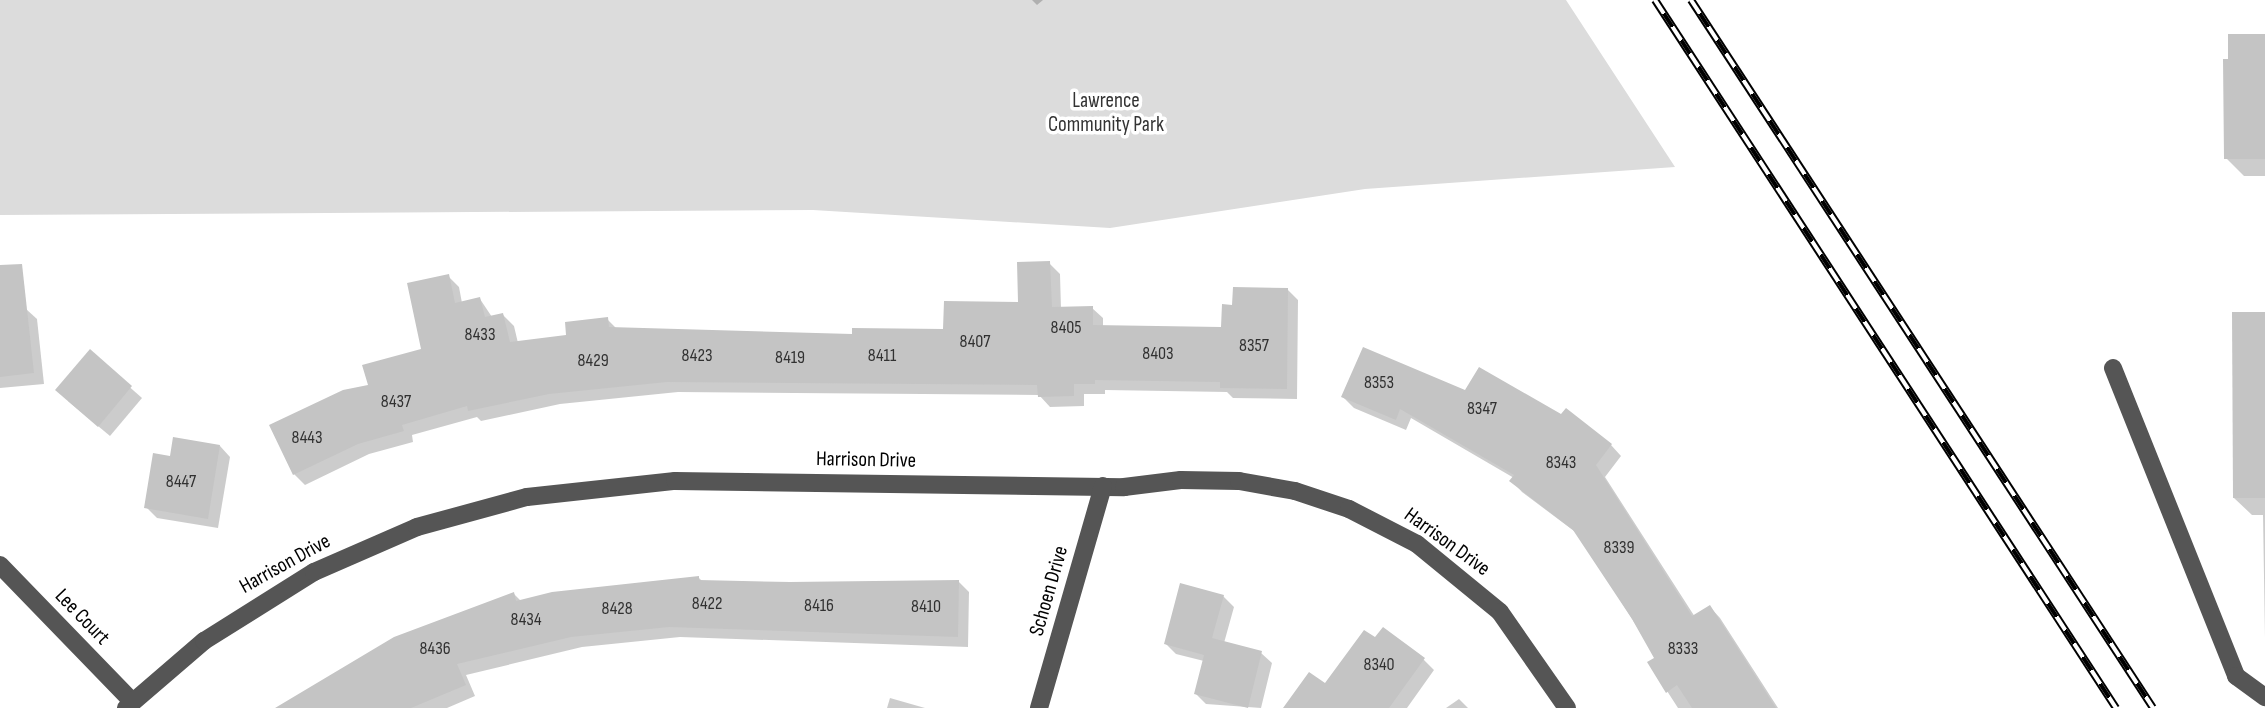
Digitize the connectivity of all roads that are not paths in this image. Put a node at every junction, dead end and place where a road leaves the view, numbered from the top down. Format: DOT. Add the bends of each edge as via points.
graph roads {
  1 [pos="2113,368"];
  2 [pos="1103,486"];
  3 [pos="0,565"];
  4 [pos="2265,697"];
  5 [pos="129,704"];
  6 [pos="1039,708"];
  7 [pos="1567,708"];
  1 -- 4 [label="street" via="2236,676"];
  2 -- 5 [label="street, Harrison Drive" via="675,481 527,497 399,533 314,572 204,641"];
  2 -- 6 [label="street, Schoen Drive"];
  2 -- 7 [label="street, Harrison Drive" via="1181,480 1257,484 1313,496 1385,525 1447,566 1500,612"];
  3 -- 5 [label="street, Lee Court"];
}
